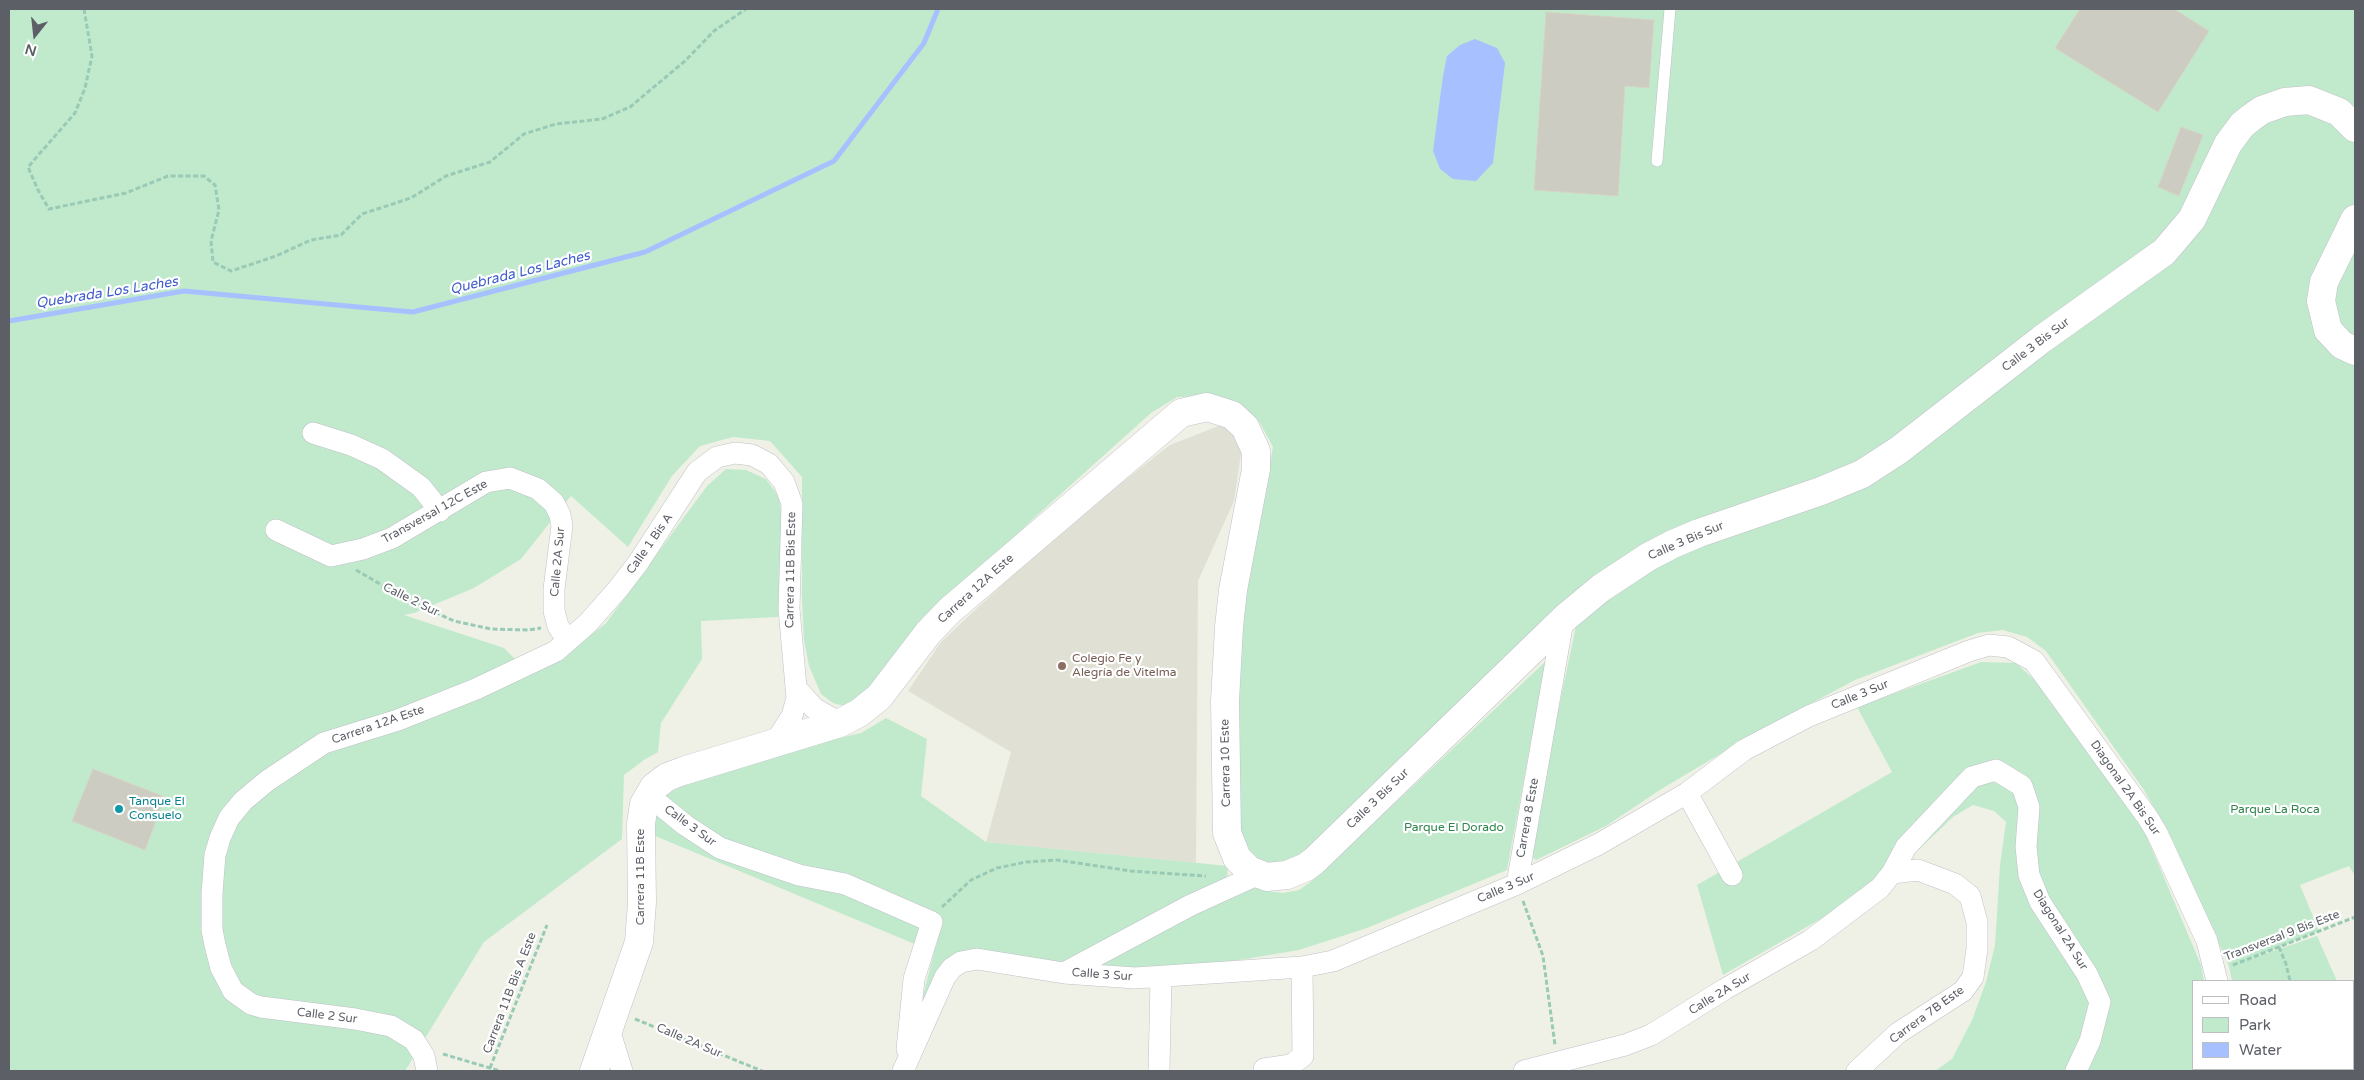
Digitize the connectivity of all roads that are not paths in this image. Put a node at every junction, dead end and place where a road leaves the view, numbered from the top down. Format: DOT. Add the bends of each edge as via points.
graph roads {
  1 [pos="1670,9"];
  2 [pos="2355,128"];
  3 [pos="1657,161"];
  4 [pos="2355,219"];
  5 [pos="2355,351"];
  6 [pos="1245,427"];
  7 [pos="313,433"];
  8 [pos="735,453"];
  9 [pos="510,478"];
  10 [pos="440,511"];
  11 [pos="276,530"];
  12 [pos="1563,621"];
  13 [pos="562,633"];
  14 [pos="2008,647"];
  15 [pos="797,688"];
  16 [pos="840,723"];
  17 [pos="776,741"];
  18 [pos="1687,793"];
  19 [pos="648,796"];
  20 [pos="1892,873"];
  21 [pos="1257,875"];
  22 [pos="1732,876"];
  23 [pos="1517,884"];
  24 [pos="1302,967"];
  25 [pos="1064,973"];
  26 [pos="2216,976"];
  27 [pos="1161,977"];
  28 [pos="232,991"];
  29 [pos="612,1020"];
  30 [pos="1264,1069"];
  31 [pos="427,1071"];
  32 [pos="594,1071"];
  33 [pos="622,1071"];
  34 [pos="903,1071"];
  35 [pos="1158,1071"];
  36 [pos="1524,1071"];
  37 [pos="1857,1071"];
  38 [pos="2076,1071"];
  1 -- 3 [label="lane"];
  2 -- 12 [label="street, Calle 3 Bis Sur" via="2334,109 2309,100 2285,102 2262,110 2234,134 2200,206 2174,242 1899,450 1842,484 1664,548 1608,582"];
  4 -- 5 [label="street" via="2324,282 2321,301 2328,330 2342,345"];
  6 -- 16 [label="street, Carrera 12A Este" via="1232,415 1215,408 1198,408 1174,418 949,611 879,697"];
  6 -- 21 [label="street, Carrera 10 Este" via="1254,443 1256,460 1229,627 1225,701 1227,824 1229,842 1237,858"];
  7 -- 10 [label="street" via="382,459 421,487"];
  8 -- 13 [label="street, Calle 1 Bis A" via="717,457 697,472 623,583 588,623"];
  8 -- 15 [label="street, Carrera 11B Bis Este" via="752,455 769,464 778,472 789,492 793,516 789,609"];
  9 -- 10 [label="street, Transversal 12C Este" via="486,482"];
  9 -- 13 [label="street, Calle 2A Sur" via="538,489 554,502 560,514 562,526 554,611"];
  10 -- 11 [label="street, Transversal 12C Este" via="392,538 331,556"];
  12 -- 21 [label="street, Calle 3 Bis Sur" via="1310,864 1287,876"];
  12 -- 23 [label="street, Carrera 8 Este"];
  13 -- 28 [label="street, Carrera 12A Este" via="547,655 476,689 398,720 324,743 243,801 229,818 220,838 212,885 214,945"];
  14 -- 18 [label="street, Calle 3 Sur" via="1978,647 1809,716 1744,750"];
  14 -- 26 [label="street, Diagonal 2A Bis Sur" via="2027,654 2041,668 2157,833 2207,941"];
  15 -- 16 [label="street" via="814,708"];
  15 -- 17 [label="street, Carrera 11B Bis Este" via="792,716"];
  16 -- 17 [label="street, Carrera 12A Este"];
  17 -- 19 [label="street, Carrera 12A Este" via="668,777 659,782"];
  18 -- 22 [label="street"];
  18 -- 23 [label="street, Calle 3 Sur" via="1599,844"];
  19 -- 29 [label="street, Carrera 11B Este" via="641,824 639,942"];
  19 -- 34 [label="street, Calle 3 Sur" via="720,848 799,875 845,884 932,922 914,979"];
  20 -- 36 [label="street, Calle 2A Sur" via="1880,888 1811,940 1663,1028 1625,1045"];
  20 -- 37 [label="street, Carrera 7B Este" via="1918,870 1955,884 1970,896 1976,922 1973,977 1964,991 1898,1033"];
  20 -- 38 [label="street, Diagonal 2A Sur" via="1906,846 1972,777 1996,770 2022,786 2029,807 2026,847 2029,875 2040,902 2087,974 2100,1002 2090,1041"];
  21 -- 25 [label="street" via="1191,905"];
  23 -- 24 [label="street, Calle 3 Sur" via="1333,960"];
  24 -- 27 [label="street, Calle 3 Sur"];
  24 -- 30 [label="street" via="1303,1056 1291,1066"];
  25 -- 27 [label="street, Calle 3 Sur"];
  25 -- 34 [label="street, Calle 3 Sur" via="977,959 961,962 945,977"];
  27 -- 35 [label="street"];
  28 -- 31 [label="street, Calle 2 Sur" via="261,1007 391,1026 414,1040 424,1056"];
  29 -- 32 [label="street, Carrera 11B Este"];
  29 -- 33 [label="street"];
}
